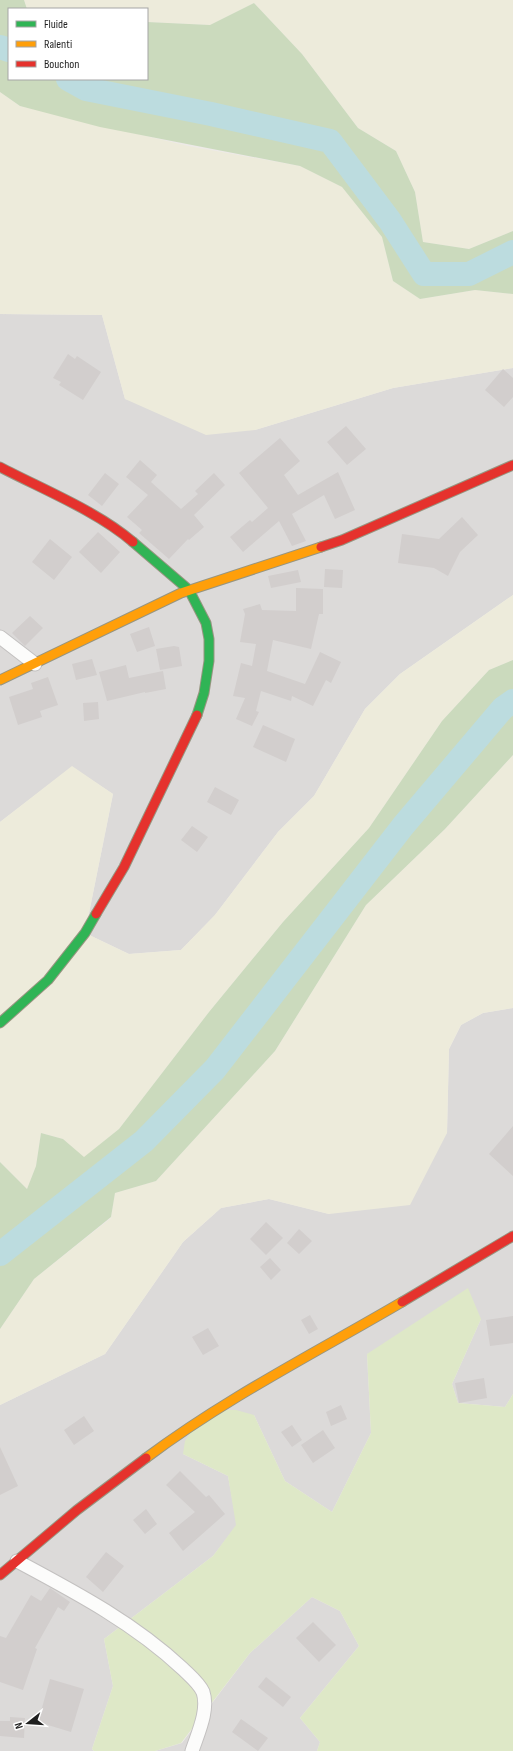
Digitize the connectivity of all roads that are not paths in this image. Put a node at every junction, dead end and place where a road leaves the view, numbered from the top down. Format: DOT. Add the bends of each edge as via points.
graph roads {
  1 [pos="513,465"];
  2 [pos="0,468"];
  3 [pos="189,590"];
  4 [pos="0,637"];
  5 [pos="35,664"];
  6 [pos="0,680"];
  7 [pos="0,1023"];
  8 [pos="513,1236"];
  9 [pos="17,1561"];
  10 [pos="0,1575"];
  11 [pos="192,1751"];
  1 -- 3 [label="street" via="342,540"];
  2 -- 3 [label="street" via="74,505 120,532"];
  3 -- 5 [label="street"];
  3 -- 7 [label="street" via="206,623 209,639 209,661 204,693 195,721 124,867 85,933 48,980"];
  4 -- 5 [label="street"];
  5 -- 6 [label="street"];
  8 -- 9 [label="street" via="185,1429 77,1510"];
  9 -- 10 [label="street"];
  9 -- 11 [label="street" via="101,1606 161,1648 194,1680 202,1690 204,1713"];
}
